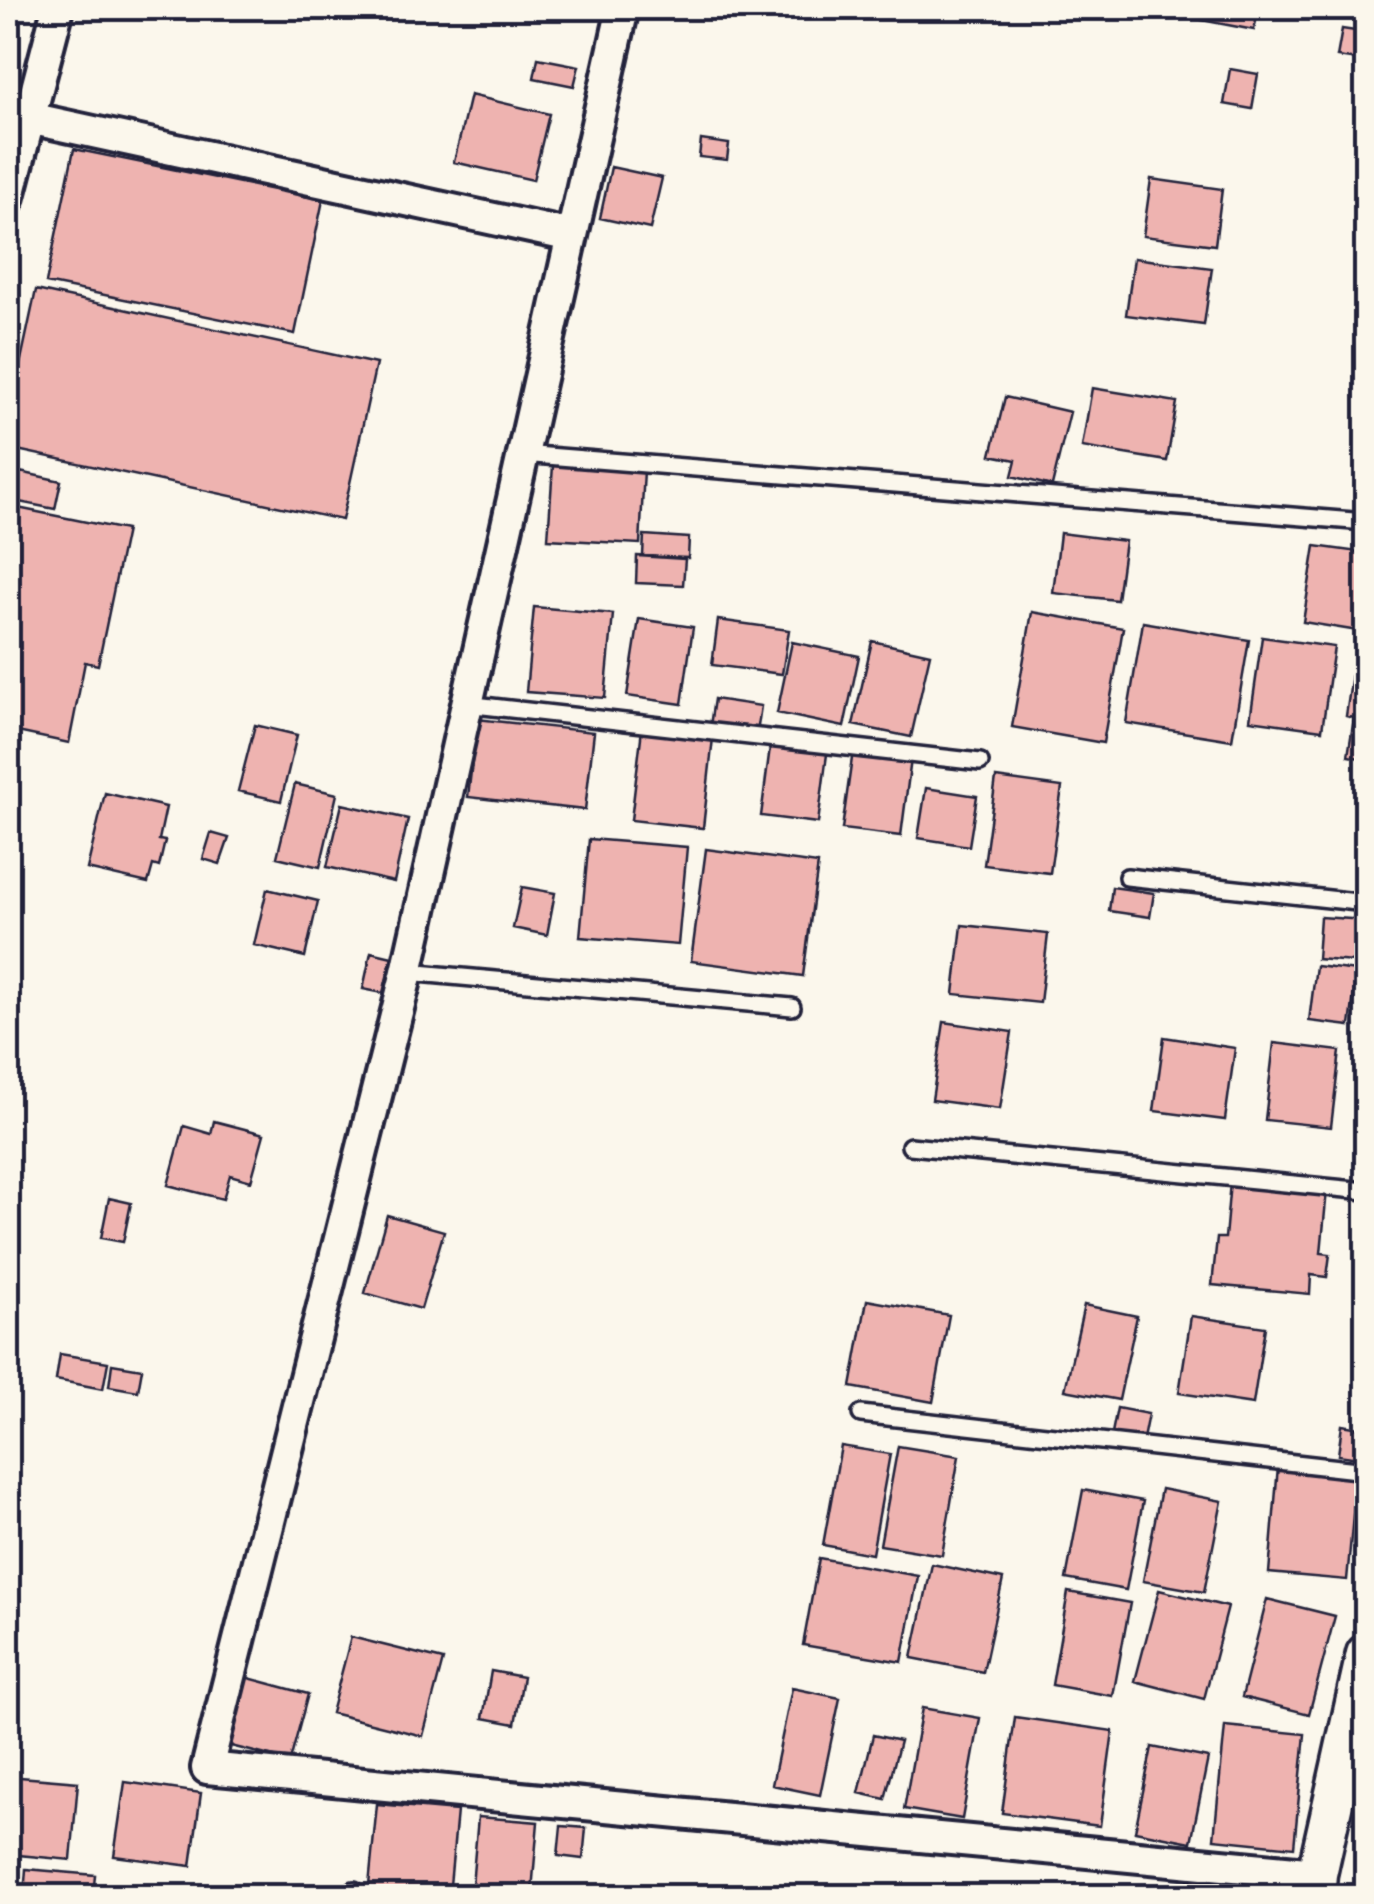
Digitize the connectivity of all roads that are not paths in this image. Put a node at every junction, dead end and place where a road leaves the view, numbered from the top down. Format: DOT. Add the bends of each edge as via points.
graph roads {
  1 [pos="58,8"];
  2 [pos="623,8"];
  3 [pos="29,118"];
  4 [pos="8,200"];
  5 [pos="572,236"];
  6 [pos="522,454"];
  7 [pos="1366,522"];
  8 [pos="466,704"];
  9 [pos="980,762"];
  10 [pos="1127,877"];
  11 [pos="1366,902"];
  12 [pos="407,972"];
  13 [pos="792,1006"];
  14 [pos="910,1146"];
  15 [pos="1366,1191"];
  16 [pos="861,1414"];
  17 [pos="1366,1471"];
  18 [pos="1366,1654"];
  19 [pos="1316,1885"];
  1 -- 3 [label="street"];
  2 -- 5 [label="street"];
  3 -- 4 [label="street"];
  3 -- 5 [label="street"];
  5 -- 6 [label="street"];
  6 -- 7 [label="lane"];
  6 -- 8 [label="street"];
  8 -- 9 [label="lane"];
  8 -- 12 [label="street"];
  10 -- 11 [label="lane"];
  12 -- 13 [label="lane"];
  12 -- 19 [label="street" via="207,1768"];
  14 -- 15 [label="lane"];
  16 -- 17 [label="lane"];
  18 -- 19 [label="street"];
}
